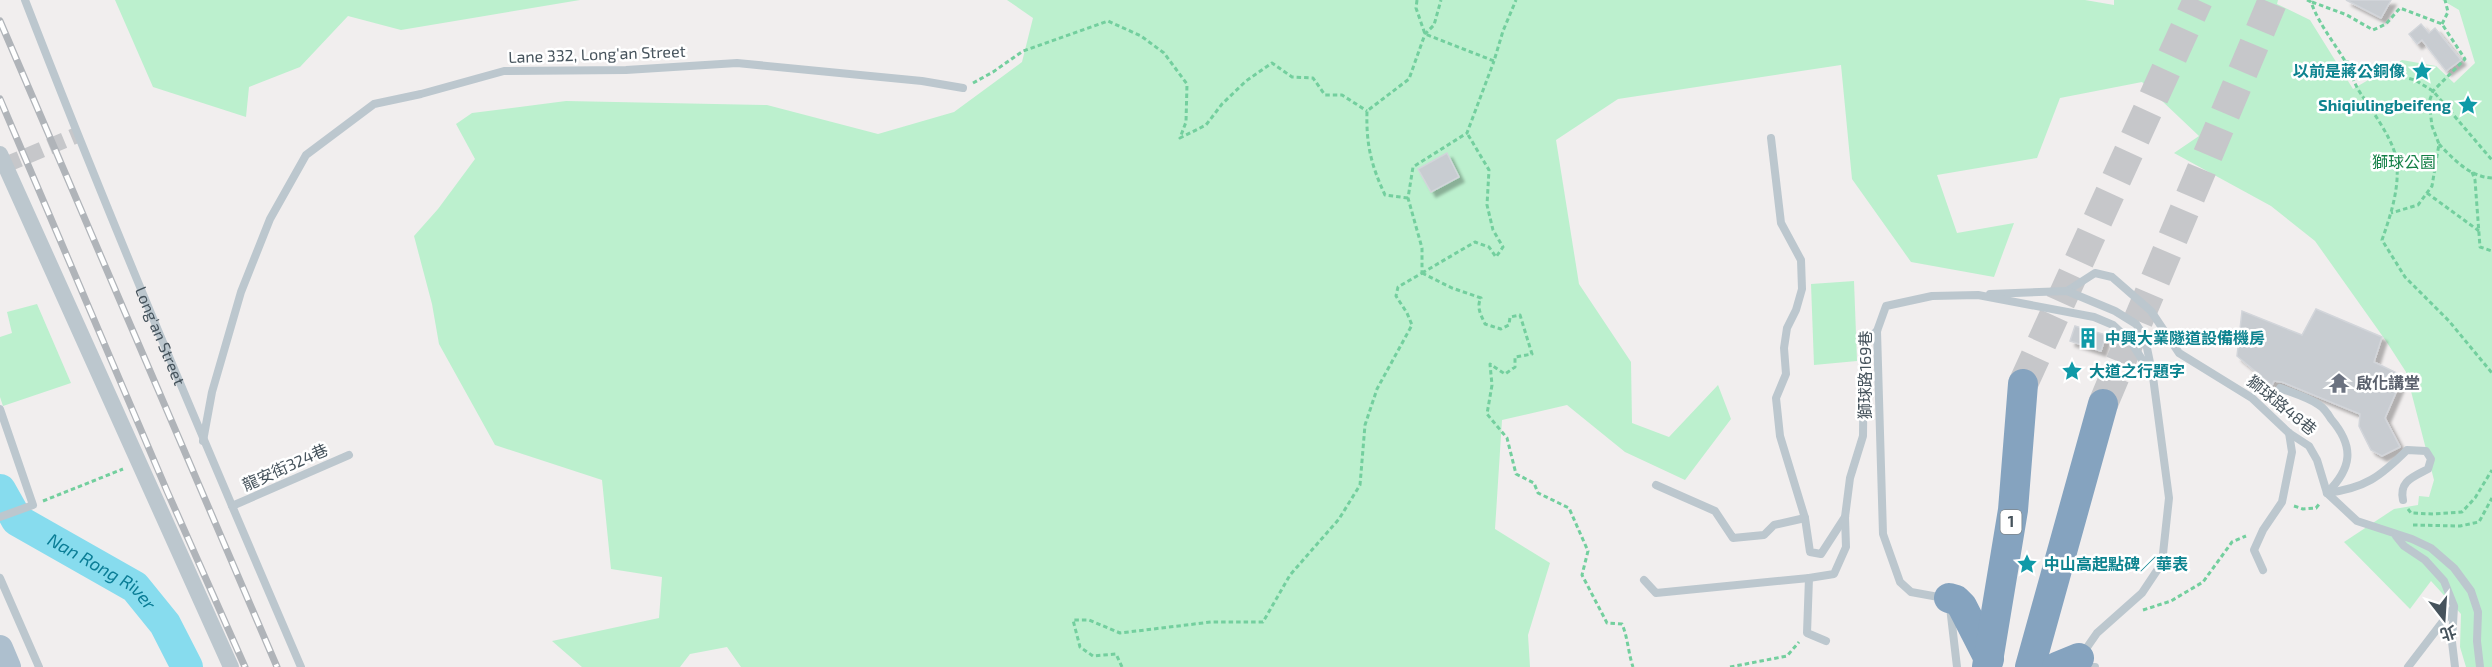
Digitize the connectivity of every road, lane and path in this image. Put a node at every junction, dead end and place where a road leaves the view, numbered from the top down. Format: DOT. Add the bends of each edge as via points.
graph roads {
  1 [pos="25,0"];
  2 [pos="1417,0"];
  3 [pos="1442,0"];
  4 [pos="1516,0"];
  5 [pos="2310,0"];
  6 [pos="2445,0"];
  7 [pos="2442,24"];
  8 [pos="1425,33"];
  9 [pos="2344,60"];
  10 [pos="1494,61"];
  11 [pos="963,88"];
  12 [pos="2433,91"];
  13 [pos="1367,111"];
  14 [pos="1467,133"];
  15 [pos="1771,138"];
  16 [pos="2439,144"];
  17 [pos="0,154"];
  18 [pos="2492,160"];
  19 [pos="2472,172"];
  20 [pos="2492,178"];
  21 [pos="2427,193"];
  22 [pos="1408,198"];
  23 [pos="2391,213"];
  24 [pos="2479,231"];
  25 [pos="2492,251"];
  26 [pos="1422,273"];
  27 [pos="2067,291"];
  28 [pos="1978,296"];
  29 [pos="1877,331"];
  30 [pos="2492,373"];
  31 [pos="2153,377"];
  32 [pos="2024,384"];
  33 [pos="2280,388"];
  34 [pos="2103,404"];
  35 [pos="0,409"];
  36 [pos="2289,433"];
  37 [pos="203,441"];
  38 [pos="349,455"];
  39 [pos="139,463"];
  40 [pos="2492,470"];
  41 [pos="1656,485"];
  42 [pos="2327,493"];
  43 [pos="2492,498"];
  44 [pos="2403,500"];
  45 [pos="2282,502"];
  46 [pos="33,505"];
  47 [pos="232,507"];
  48 [pos="0,517"];
  49 [pos="1845,517"];
  50 [pos="1804,518"];
  51 [pos="2403,525"];
  52 [pos="2263,530"];
  53 [pos="2396,535"];
  54 [pos="2263,570"];
  55 [pos="0,578"];
  56 [pos="1809,578"];
  57 [pos="1644,580"];
  58 [pos="1949,598"];
  59 [pos="2454,606"];
  60 [pos="2118,616"];
  61 [pos="1807,633"];
  62 [pos="1826,641"];
  63 [pos="0,648"];
  64 [pos="1990,653"];
  65 [pos="2058,664"];
  66 [pos="8,667"];
  67 [pos="39,667"];
  68 [pos="231,667"];
  69 [pos="301,667"];
  70 [pos="1122,667"];
  71 [pos="1633,667"];
  72 [pos="1730,667"];
  73 [pos="1957,667"];
  74 [pos="2409,667"];
  75 [pos="2455,667"];
  76 [pos="2480,667"];
  1 -- 37 [label="lane, Long'an Street"];
  2 -- 8 [label="path"];
  3 -- 8 [label="path" via="1434,25"];
  4 -- 10 [label="path"];
  5 -- 7 [label="path" via="2373,30 2386,24 2400,8"];
  5 -- 9 [label="path"];
  6 -- 7 [label="path" via="2448,12"];
  7 -- 12 [label="path" via="2465,59"];
  8 -- 10 [label="path"];
  8 -- 13 [label="path" via="1409,79"];
  9 -- 12 [label="path" via="2415,80"];
  9 -- 23 [label="path" via="2395,154 2396,189"];
  10 -- 14 [label="path"];
  11 -- 13 [label="path" via="1023,51 1108,21 1141,36 1164,54 1186,84 1186,122 1180,138 1206,125 1230,96 1272,63 1292,77 1313,78 1325,95 1342,95"];
  11 -- 37 [label="lane, Lane 332, Long'an Street" via="737,63 626,70 504,71 374,104 306,155 270,219 241,292 212,392"];
  12 -- 16 [label="path" via="2429,102"];
  12 -- 18 [label="path"];
  13 -- 22 [label="path" via="1366,136 1372,168 1385,195"];
  14 -- 22 [label="path" via="1413,167"];
  14 -- 26 [label="path" via="1489,170 1487,205 1493,230 1503,247 1497,257 1489,247 1475,242"];
  15 -- 50 [label="lane" via="1781,223 1801,260 1802,289 1787,328 1786,374 1776,398 1779,436"];
  16 -- 19 [label="path" via="2456,163"];
  16 -- 21 [label="path" via="2432,186"];
  17 -- 39 [label="street"];
  19 -- 20 [label="path"];
  19 -- 24 [label="path"];
  21 -- 23 [label="path" via="2418,205"];
  21 -- 24 [label="path"];
  22 -- 26 [label="path" via="1422,248"];
  23 -- 30 [label="path" via="2382,240 2404,277 2449,321"];
  24 -- 25 [label="path" via="2480,247"];
  26 -- 70 [label="path" via="1398,286 1396,296 1412,325 1377,390 1365,425 1360,485 1339,519 1290,575 1263,622 1211,622 1120,633 1089,620 1073,620 1080,647 1093,656 1116,654"];
  26 -- 71 [label="path" via="1481,298 1480,312 1485,324 1501,329 1509,325 1510,317 1520,315 1532,354 1515,357 1515,367 1505,374 1490,364 1492,385 1487,414 1507,438 1516,474 1534,483 1538,493 1569,508 1588,551 1582,575 1607,623 1622,624"];
  27 -- 28 [label="lane"];
  27 -- 31 [label="lane" via="2136,324 2146,343"];
  27 -- 36 [label="lane, 獅球路48巷" via="2095,273 2112,277 2151,311 2179,353 2252,398"];
  28 -- 29 [label="lane, 獅球路169巷" via="1932,296 1886,306"];
  28 -- 31 [label="lane, 獅球路169巷" via="2094,317 2113,325 2131,342"];
  29 -- 49 [label="lane" via="1864,342 1863,436 1850,478"];
  29 -- 58 [label="lane, 獅球路169巷" via="1883,534 1900,582 1911,592"];
  31 -- 60 [label="lane" via="2169,498 2168,526 2162,563 2152,581"];
  32 -- 64 [label="highway, 1" via="2013,510"];
  33 -- 42 [label="lane" via="2320,405 2341,431 2347,446 2347,465 2342,478"];
  34 -- 65 [label="highway"];
  35 -- 46 [label="lane"];
  36 -- 42 [label="lane, 獅球路48巷" via="2309,446"];
  36 -- 45 [label="lane" via="2292,452"];
  37 -- 47 [label="lane, Long'an Street"];
  38 -- 47 [label="lane, 龍安街324巷"];
  39 -- 46 [label="path"];
  39 -- 68 [label="street"];
  40 -- 44 [label="path" via="2462,512 2411,513"];
  41 -- 50 [label="lane" via="1715,512 1733,538 1764,535 1774,525"];
  42 -- 44 [label="lane" via="2351,490 2373,480 2407,450 2426,451 2431,459 2428,469 2406,481 2401,490"];
  42 -- 45 [label="path" via="2316,508 2303,509"];
  42 -- 53 [label="lane" via="2357,521"];
  43 -- 51 [label="path" via="2479,522 2460,526"];
  45 -- 52 [label="lane"];
  46 -- 48 [label="lane"];
  47 -- 69 [label="lane, Long'an Street"];
  49 -- 50 [label="lane" via="1821,554 1810,552"];
  49 -- 56 [label="lane" via="1846,547 1834,574"];
  52 -- 54 [label="lane" via="2254,550"];
  52 -- 60 [label="path" via="2232,542 2203,582 2171,601"];
  53 -- 59 [label="lane" via="2444,581"];
  53 -- 76 [label="lane" via="2431,548 2454,568 2471,591 2478,612"];
  55 -- 67 [label="lane"];
  56 -- 57 [label="lane" via="1656,593"];
  56 -- 61 [label="lane"];
  58 -- 64 [label="highway" via="1962,606"];
  58 -- 73 [label="lane"];
  59 -- 74 [label="lane"];
  59 -- 75 [label="lane"];
  60 -- 65 [label="lane"];
  61 -- 62 [label="lane"];
  61 -- 72 [label="path" via="1787,656"];
  63 -- 66 [label="main road"];
  64 -- 65 [label="highway"];
}
